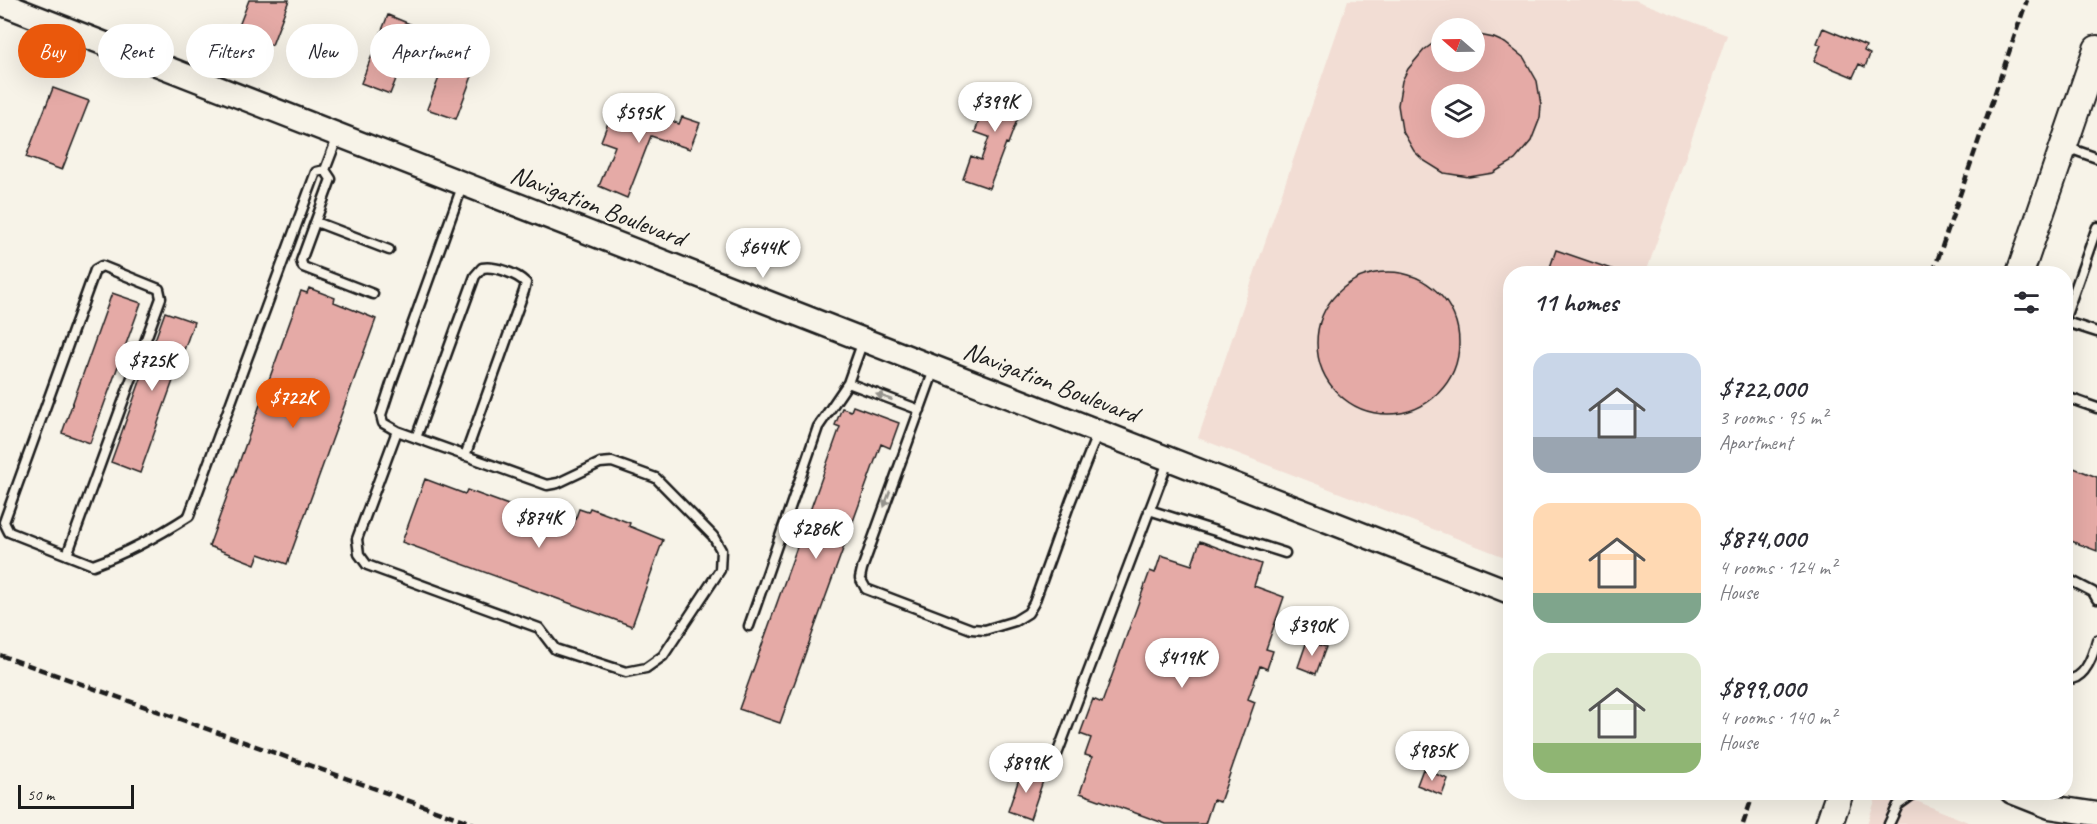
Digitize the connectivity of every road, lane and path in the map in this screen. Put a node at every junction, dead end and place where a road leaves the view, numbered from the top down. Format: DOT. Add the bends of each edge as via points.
graph roads {
  1 [pos="0,3"];
  2 [pos="2097,49"];
  3 [pos="338,135"];
  4 [pos="2063,146"];
  5 [pos="2097,158"];
  6 [pos="325,170"];
  7 [pos="464,184"];
  8 [pos="316,222"];
  9 [pos="2097,227"];
  10 [pos="388,250"];
  11 [pos="2022,266"];
  12 [pos="373,294"];
  13 [pos="2073,295"];
  14 [pos="2073,324"];
  15 [pos="2097,332"];
  16 [pos="863,340"];
  17 [pos="935,368"];
  18 [pos="848,383"];
  19 [pos="2073,399"];
  20 [pos="2097,408"];
  21 [pos="920,410"];
  22 [pos="397,431"];
  23 [pos="1098,431"];
  24 [pos="416,438"];
  25 [pos="465,456"];
  26 [pos="1169,459"];
  27 [pos="1149,510"];
  28 [pos="1285,553"];
  29 [pos="67,555"];
  30 [pos="2073,582"];
  31 [pos="1503,589"];
  32 [pos="2097,599"];
  33 [pos="749,626"];
  34 [pos="2097,640"];
  35 [pos="2073,678"];
  36 [pos="1056,757"];
  37 [pos="1837,800"];
  38 [pos="1905,800"];
  39 [pos="2033,800"];
  40 [pos="2097,814"];
  41 [pos="1829,824"];
  42 [pos="1889,824"];
  1 -- 3 [label="street, Navigation Boulevard"];
  2 -- 4 [label="main road"];
  3 -- 6 [label="lane"];
  3 -- 7 [label="street, Navigation Boulevard"];
  4 -- 5 [label="lane"];
  4 -- 11 [label="main road"];
  6 -- 8 [label="lane" via="331,179"];
  6 -- 29 [label="lane" via="316,172 189,516 121,555 93,565"];
  7 -- 16 [label="street, Navigation Boulevard"];
  7 -- 22 [label="lane" via="381,415 383,423"];
  8 -- 10 [label="lane"];
  8 -- 12 [label="lane" via="301,261 303,267"];
  9 -- 13 [label="lane"];
  14 -- 15 [label="lane"];
  16 -- 17 [label="street, Navigation Boulevard"];
  16 -- 18 [label="lane"];
  17 -- 21 [label="lane"];
  17 -- 23 [label="street, Navigation Boulevard"];
  21 -- 18 [label="lane, one-way"];
  18 -- 33 [label="lane" via="818,427"];
  19 -- 20 [label="lane"];
  21 -- 23 [label="lane, one-way" via="860,578 866,589 971,629 985,630 1028,613"];
  22 -- 24 [label="lane"];
  22 -- 25 [label="lane" via="357,539 359,554 367,565 539,628 555,649 626,672 646,668 663,656 720,570 721,550 713,536 656,478 612,462 547,485"];
  23 -- 26 [label="street, Navigation Boulevard"];
  24 -- 25 [label="lane"];
  24 -- 25 [label="lane" via="475,276 482,268 490,267 520,277 526,283 525,291"];
  26 -- 27 [label="lane"];
  26 -- 31 [label="street, Navigation Boulevard"];
  27 -- 28 [label="lane"];
  27 -- 36 [label="lane"];
  29 -- 29 [label="lane" via="9,532 4,522 95,270 102,266 159,289 161,298"];
  30 -- 32 [label="lane" via="2093,592"];
  34 -- 35 [label="lane" via="2086,670"];
  37 -- 41 [label="main road"];
  38 -- 42 [label="lane" via="1898,805"];
  39 -- 40 [label="street" via="2050,807"];
}
